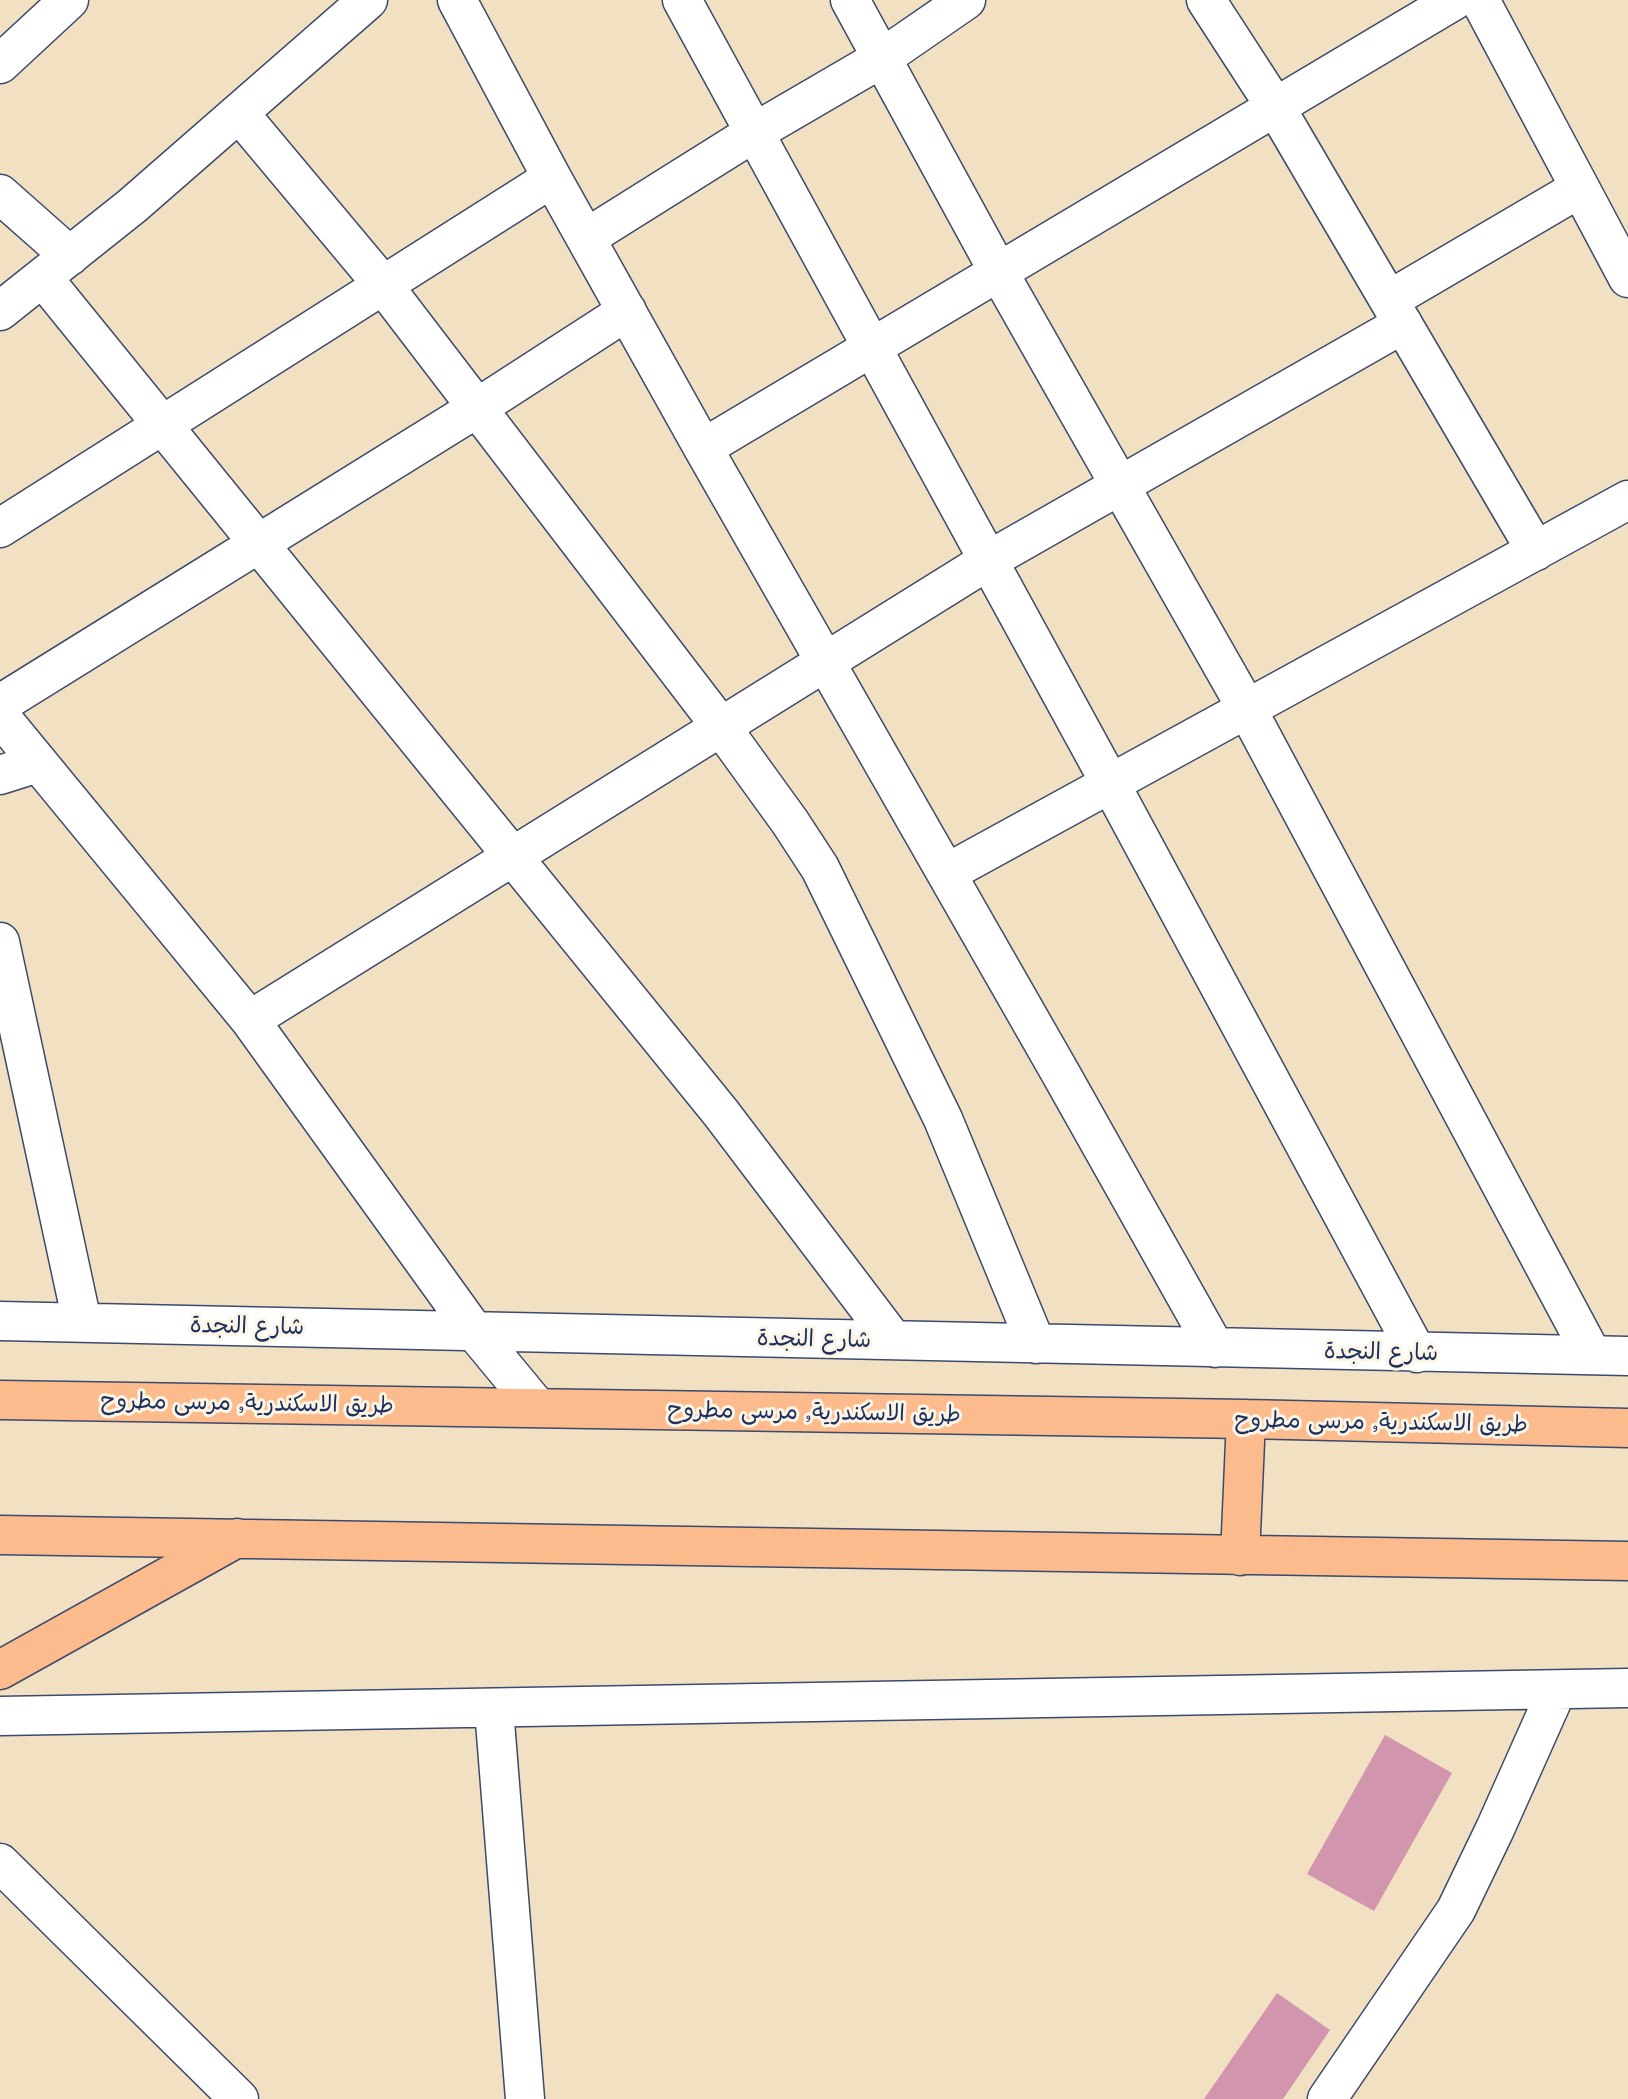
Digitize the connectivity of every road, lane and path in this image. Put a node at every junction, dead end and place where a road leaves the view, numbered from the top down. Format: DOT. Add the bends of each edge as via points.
graph roads {
  1 [pos="69,0"];
  2 [pos="368,0"];
  3 [pos="457,0"];
  4 [pos="682,0"];
  5 [pos="850,0"];
  6 [pos="966,0"];
  7 [pos="1206,0"];
  8 [pos="1455,0"];
  9 [pos="1480,0"];
  10 [pos="882,58"];
  11 [pos="0,64"];
  12 [pos="1276,108"];
  13 [pos="239,113"];
  14 [pos="755,132"];
  15 [pos="552,178"];
  16 [pos="1580,188"];
  17 [pos="0,194"];
  18 [pos="586,238"];
  19 [pos="56,267"];
  20 [pos="998,271"];
  21 [pos="1628,278"];
  22 [pos="383,285"];
  23 [pos="0,311"];
  24 [pos="627,311"];
  25 [pos="1396,312"];
  26 [pos="873,348"];
  27 [pos="477,408"];
  28 [pos="162,424"];
  29 [pos="703,448"];
  30 [pos="1120,486"];
  31 [pos="1628,500"];
  32 [pos="0,528"];
  33 [pos="258,544"];
  34 [pos="1536,551"];
  35 [pos="989,560"];
  36 [pos="826,660"];
  37 [pos="0,704"];
  38 [pos="1247,709"];
  39 [pos="0,716"];
  40 [pos="722,728"];
  41 [pos="38,764"];
  42 [pos="0,775"];
  43 [pos="1110,783"];
  44 [pos="512,856"];
  45 [pos="947,873"];
  46 [pos="0,942"];
  47 [pos="250,1020"];
  48 [pos="0,1321"];
  49 [pos="82,1322"];
  50 [pos="474,1331"];
  51 [pos="893,1340"];
  52 [pos="1037,1344"];
  53 [pos="1215,1348"];
  54 [pos="1417,1353"];
  55 [pos="1610,1355"];
  56 [pos="0,1400"];
  57 [pos="537,1408"];
  58 [pos="1246,1419"];
  59 [pos="1628,1428"];
  60 [pos="0,1535"];
  61 [pos="239,1537"];
  62 [pos="1240,1556"];
  63 [pos="1628,1561"];
  64 [pos="0,1670"];
  65 [pos="1628,1688"];
  66 [pos="1557,1690"];
  67 [pos="494,1709"];
  68 [pos="0,1716"];
  69 [pos="0,1863"];
  70 [pos="239,2099"];
  71 [pos="525,2099"];
  72 [pos="1326,2099"];
  1 -- 11 [label="street"];
  2 -- 13 [label="street"];
  3 -- 15 [label="street"];
  4 -- 14 [label="street"];
  5 -- 10 [label="street"];
  6 -- 10 [label="street"];
  7 -- 12 [label="street"];
  8 -- 12 [label="street"];
  9 -- 16 [label="street"];
  10 -- 14 [label="street"];
  10 -- 20 [label="street"];
  12 -- 20 [label="street"];
  12 -- 25 [label="street"];
  13 -- 19 [label="street"];
  13 -- 22 [label="street"];
  14 -- 18 [label="street"];
  14 -- 26 [label="street"];
  15 -- 18 [label="street"];
  15 -- 22 [label="street"];
  16 -- 21 [label="street"];
  16 -- 25 [label="street"];
  17 -- 19 [label="street"];
  18 -- 24 [label="street"];
  19 -- 23 [label="street"];
  19 -- 28 [label="street"];
  20 -- 26 [label="street"];
  20 -- 30 [label="street"];
  22 -- 27 [label="street"];
  22 -- 28 [label="street"];
  24 -- 27 [label="street"];
  24 -- 29 [label="street"];
  25 -- 30 [label="street"];
  25 -- 34 [label="street"];
  26 -- 29 [label="street"];
  26 -- 35 [label="street"];
  27 -- 33 [label="street"];
  27 -- 40 [label="street"];
  28 -- 32 [label="street"];
  28 -- 33 [label="street"];
  29 -- 36 [label="street"];
  30 -- 35 [label="street"];
  30 -- 38 [label="street"];
  31 -- 34 [label="street"];
  33 -- 37 [label="street"];
  33 -- 44 [label="street"];
  34 -- 38 [label="street"];
  35 -- 36 [label="street"];
  35 -- 43 [label="street"];
  36 -- 40 [label="street"];
  36 -- 45 [label="street"];
  38 -- 43 [label="street"];
  38 -- 55 [label="street"];
  39 -- 41 [label="street"];
  40 -- 44 [label="street"];
  40 -- 52 [label="street" via="825,878 943,1119"];
  41 -- 42 [label="street"];
  41 -- 47 [label="street"];
  43 -- 45 [label="street"];
  43 -- 54 [label="street"];
  44 -- 47 [label="street"];
  44 -- 51 [label="street" via="721,1113"];
  45 -- 53 [label="street"];
  46 -- 49 [label="street"];
  47 -- 50 [label="street"];
  48 -- 49 [label="street, شارع النجدة"];
  49 -- 50 [label="street, شارع النجدة"];
  50 -- 51 [label="street, شارع النجدة"];
  50 -- 57 [label="street"];
  51 -- 52 [label="street, شارع النجدة"];
  52 -- 53 [label="street, شارع النجدة"];
  53 -- 54 [label="street, شارع النجدة"];
  54 -- 55 [label="street, شارع النجدة"];
  56 -- 57 [label="main road, طريق الاسكندرية, مرسى مطروح"];
  57 -- 58 [label="main road, طريق الاسكندرية, مرسى مطروح"];
  58 -- 59 [label="main road, طريق الاسكندرية, مرسى مطروح"];
  58 -- 62 [label="main road"];
  60 -- 61 [label="main road"];
  61 -- 62 [label="main road"];
  61 -- 64 [label="main road"];
  62 -- 63 [label="main road"];
  65 -- 66 [label="street"];
  66 -- 67 [label="street"];
  66 -- 72 [label="street" via="1456,1910"];
  67 -- 68 [label="street"];
  67 -- 71 [label="street"];
  69 -- 70 [label="street"];
}
